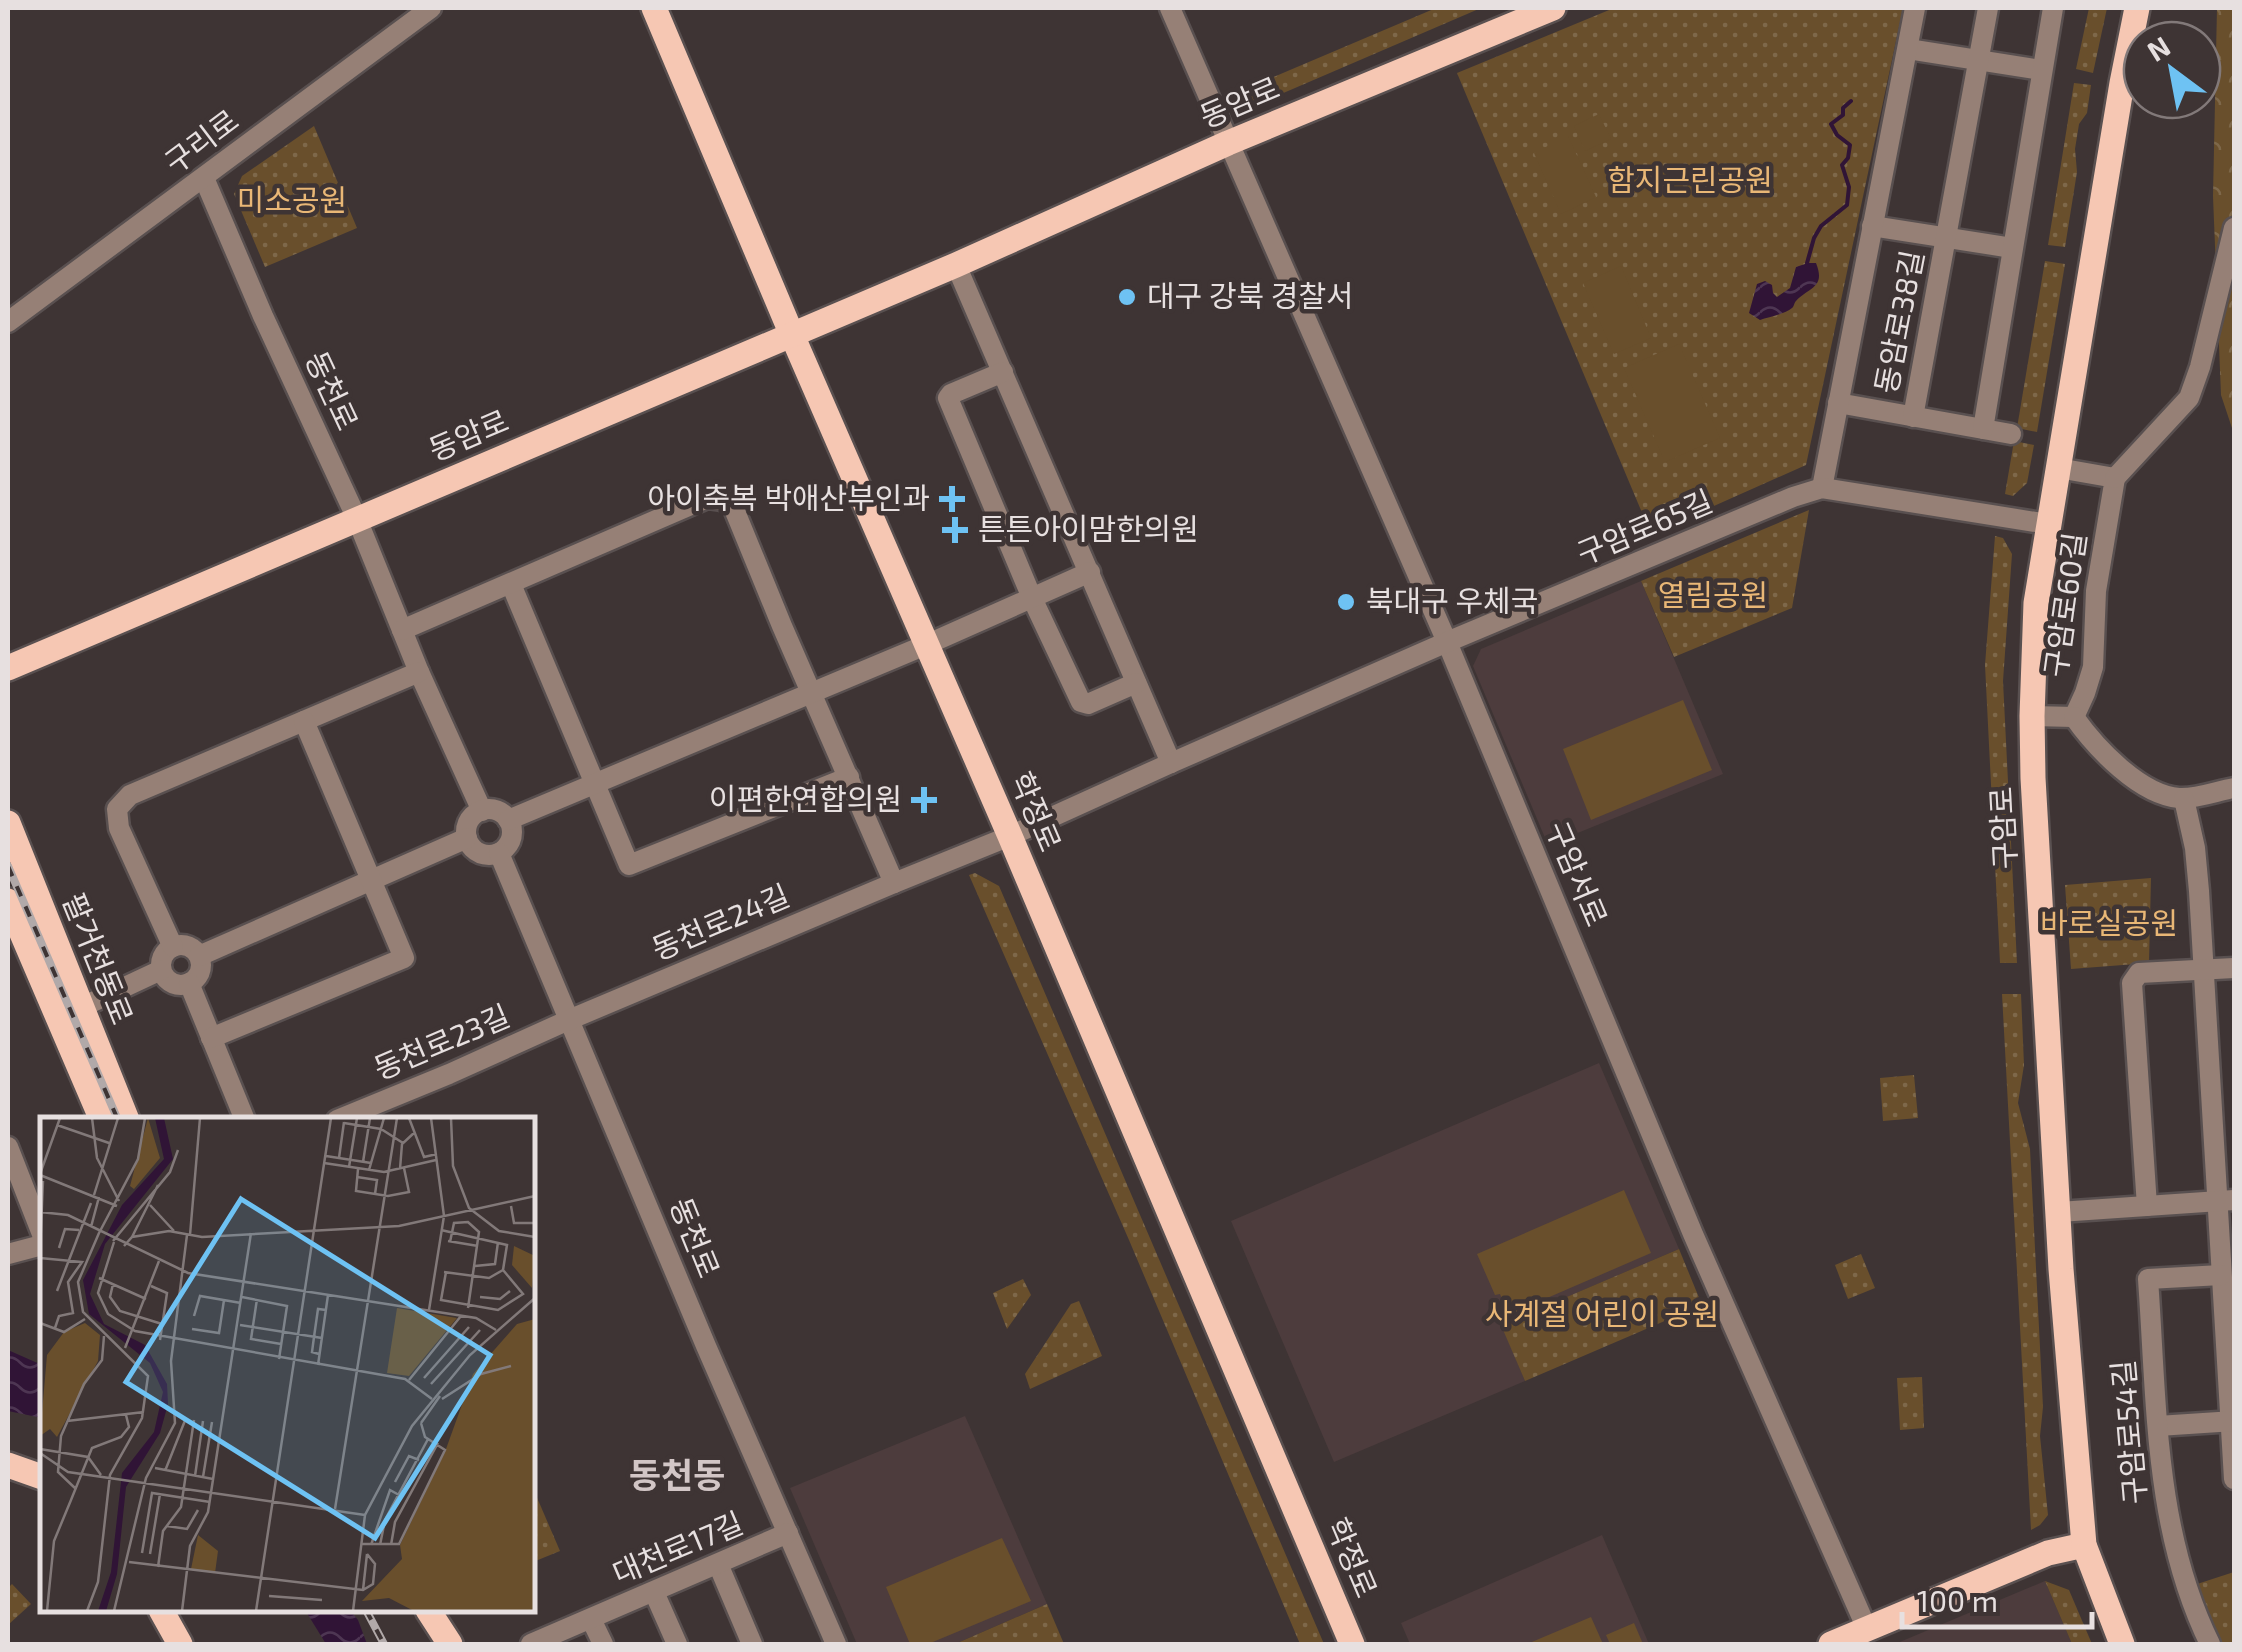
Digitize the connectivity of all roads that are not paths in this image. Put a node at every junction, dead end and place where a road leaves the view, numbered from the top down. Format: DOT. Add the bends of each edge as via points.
graph roads {
  1 [pos="431,8"];
  2 [pos="654,8"];
  3 [pos="1170,8"];
  4 [pos="1552,8"];
  5 [pos="1916,8"];
  6 [pos="1988,8"];
  7 [pos="2054,8"];
  8 [pos="2137,8"];
  9 [pos="1908,49"];
  10 [pos="1979,60"];
  11 [pos="2041,70"];
  12 [pos="1228,143"];
  13 [pos="204,178"];
  14 [pos="1872,226"];
  15 [pos="2234,228"];
  16 [pos="1947,238"];
  17 [pos="2012,248"];
  18 [pos="956,266"];
  19 [pos="8,322"];
  20 [pos="792,335"];
  21 [pos="1003,372"];
  22 [pos="1838,403"];
  23 [pos="1913,418"];
  24 [pos="1983,429"];
  25 [pos="2011,434"];
  26 [pos="2058,468"];
  27 [pos="2115,478"];
  28 [pos="1822,488"];
  29 [pos="357,519"];
  30 [pos="2048,524"];
  31 [pos="1090,572"];
  32 [pos="511,584"];
  33 [pos="1032,598"];
  34 [pos="402,630"];
  35 [pos="1447,642"];
  36 [pos="928,644"];
  37 [pos="8,668"];
  38 [pos="419,672"];
  39 [pos="1136,683"];
  40 [pos="812,693"];
  41 [pos="2032,716"];
  42 [pos="2074,717"];
  43 [pos="304,721"];
  44 [pos="1170,762"];
  45 [pos="849,778"];
  46 [pos="595,784"];
  47 [pos="2234,788"];
  48 [pos="2184,799"];
  49 [pos="482,810"];
  50 [pos="508,820"];
  51 [pos="8,823"];
  52 [pos="1010,836"];
  53 [pos="467,838"];
  54 [pos="499,853"];
  55 [pos="372,881"];
  56 [pos="894,882"];
  57 [pos="8,902"];
  58 [pos="173,947"];
  59 [pos="199,956"];
  60 [pos="2234,968"];
  61 [pos="161,970"];
  62 [pos="2204,970"];
  63 [pos="188,984"];
  64 [pos="82,1006"];
  65 [pos="571,1019"];
  66 [pos="212,1038"];
  67 [pos="101,1117"];
  68 [pos="126,1117"];
  69 [pos="244,1117"];
  70 [pos="344,1117"];
  71 [pos="8,1147"];
  72 [pos="2226,1200"];
  73 [pos="2147,1206"];
  74 [pos="2059,1212"];
  75 [pos="40,1229"];
  76 [pos="40,1246"];
  77 [pos="8,1254"];
  78 [pos="2221,1275"];
  79 [pos="2232,1421"];
  80 [pos="2158,1426"];
  81 [pos="8,1465"];
  82 [pos="40,1476"];
  83 [pos="2234,1479"];
  84 [pos="788,1533"];
  85 [pos="2084,1544"];
  86 [pos="718,1564"];
  87 [pos="654,1592"];
  88 [pos="162,1612"];
  89 [pos="429,1612"];
  90 [pos="448,1612"];
  91 [pos="591,1618"];
  92 [pos="1867,1629"];
  93 [pos="180,1644"];
  94 [pos="450,1644"];
  95 [pos="466,1644"];
  96 [pos="532,1644"];
  97 [pos="603,1644"];
  98 [pos="676,1644"];
  99 [pos="752,1644"];
  100 [pos="836,1644"];
  101 [pos="1352,1644"];
  102 [pos="1831,1644"];
  103 [pos="2122,1644"];
  104 [pos="2210,1644"];
  1 -- 13 [label="street, 구리로"];
  2 -- 20 [label="main road, 학정로"];
  3 -- 12 [label="street, 구암서로"];
  4 -- 12 [label="main road, 동암로"];
  5 -- 9 [label="street, 동암로38길"];
  6 -- 10 [label="street, 동암로38길"];
  7 -- 11 [label="street"];
  8 -- 26 [label="main road, 구암로"];
  9 -- 10 [label="street"];
  9 -- 14 [label="street, 동암로38길"];
  10 -- 11 [label="street"];
  10 -- 16 [label="street, 동암로38길"];
  11 -- 17 [label="street"];
  12 -- 18 [label="main road, 동암로"];
  12 -- 35 [label="street, 구암서로"];
  13 -- 19 [label="street, 구리로"];
  13 -- 29 [label="street, 동천로"];
  14 -- 16 [label="street, 동암로38길"];
  14 -- 22 [label="street, 동암로38길"];
  15 -- 27 [label="street" via="2190,398"];
  16 -- 17 [label="street, 동암로38길"];
  16 -- 23 [label="street, 동암로38길"];
  17 -- 24 [label="street"];
  18 -- 20 [label="main road, 동암로"];
  18 -- 21 [label="street"];
  20 -- 29 [label="main road, 동암로"];
  20 -- 36 [label="main road, 학정로"];
  21 -- 31 [label="street"];
  21 -- 33 [label="street" via="948,398"];
  22 -- 23 [label="street, 동암로38길"];
  22 -- 28 [label="street, 동암로38길"];
  23 -- 24 [label="street, 동암로38길"];
  24 -- 25 [label="street, 동암로38길"];
  26 -- 27 [label="street"];
  26 -- 30 [label="main road, 구암로"];
  27 -- 42 [label="street, 구암로60길" via="2096,592 2093,667"];
  28 -- 30 [label="street, 구암로65길"];
  28 -- 35 [label="street, 구암로65길"];
  29 -- 34 [label="street, 동천로"];
  29 -- 37 [label="main road, 동암로"];
  30 -- 41 [label="main road, 구암로" via="2036,603"];
  31 -- 33 [label="street"];
  31 -- 39 [label="street"];
  32 -- 34 [label="street"];
  32 -- 40 [label="street" via="708,498 721,500 732,504"];
  32 -- 46 [label="street"];
  33 -- 36 [label="street"];
  33 -- 39 [label="street" via="1082,702"];
  34 -- 38 [label="street, 동천로"];
  35 -- 44 [label="street, 구암로65길"];
  35 -- 92 [label="street, 구암서로" via="1693,1234"];
  36 -- 40 [label="street"];
  36 -- 52 [label="main road, 학정로"];
  38 -- 43 [label="street"];
  38 -- 49 [label="street, 동천로"];
  39 -- 44 [label="street"];
  40 -- 45 [label="street"];
  40 -- 46 [label="street"];
  41 -- 42 [label="street"];
  41 -- 74 [label="main road, 구암로"];
  42 -- 48 [label="street, 구암로60길" via="2140,783"];
  43 -- 55 [label="street"];
  43 -- 58 [label="street" via="130,795 117,809"];
  44 -- 52 [label="street, 구암로65길"];
  45 -- 46 [label="street" via="629,865"];
  45 -- 56 [label="street"];
  46 -- 50 [label="street"];
  47 -- 48 [label="street"];
  48 -- 62 [label="street" via="2195,848"];
  49 -- 50 [label="street"];
  49 -- 53 [label="street" via="466,826"];
  50 -- 54 [label="street" via="510,842"];
  51 -- 64 [label="main road, 팔거천동로"];
  52 -- 56 [label="street, 동천로24길"];
  52 -- 101 [label="main road, 학정로"];
  53 -- 54 [label="street" via="477,852"];
  53 -- 55 [label="street"];
  54 -- 65 [label="street, 동천로"];
  55 -- 59 [label="street"];
  55 -- 66 [label="street" via="404,958"];
  56 -- 65 [label="street, 동천로24길"];
  57 -- 67 [label="main road, 팔거천동로"];
  58 -- 59 [label="street" via="188,946"];
  58 -- 61 [label="street"];
  59 -- 63 [label="street" via="200,969"];
  60 -- 62 [label="street"];
  61 -- 63 [label="street" via="172,983"];
  61 -- 64 [label="street"];
  62 -- 72 [label="street"];
  62 -- 73 [label="street" via="2140,973 2132,983"];
  63 -- 66 [label="street"];
  64 -- 68 [label="main road, 팔거천동로"];
  65 -- 70 [label="street, 동천로23길"];
  65 -- 84 [label="street, 동천로"];
  66 -- 69 [label="street"];
  71 -- 75 [label="street"];
  72 -- 73 [label="street"];
  72 -- 78 [label="street"];
  73 -- 74 [label="street"];
  74 -- 85 [label="main road, 구암로"];
  76 -- 77 [label="street"];
  78 -- 79 [label="street"];
  78 -- 80 [label="street, 구암로54길" via="2148,1279"];
  79 -- 80 [label="street"];
  79 -- 83 [label="street"];
  80 -- 104 [label="street, 구암로54길" via="2175,1553"];
  81 -- 82 [label="main road"];
  84 -- 86 [label="street, 대천로17길"];
  84 -- 100 [label="street, 동천로"];
  85 -- 92 [label="main road"];
  85 -- 103 [label="main road, 구암로"];
  86 -- 87 [label="street, 대천로17길"];
  86 -- 99 [label="street"];
  87 -- 91 [label="street, 대천로17길"];
  87 -- 98 [label="street"];
  88 -- 93 [label="main road"];
  89 -- 94 [label="main road"];
  90 -- 95 [label="main road"];
  91 -- 96 [label="street, 대천로17길"];
  91 -- 97 [label="street, 대천로17길"];
  92 -- 102 [label="main road"];
}
